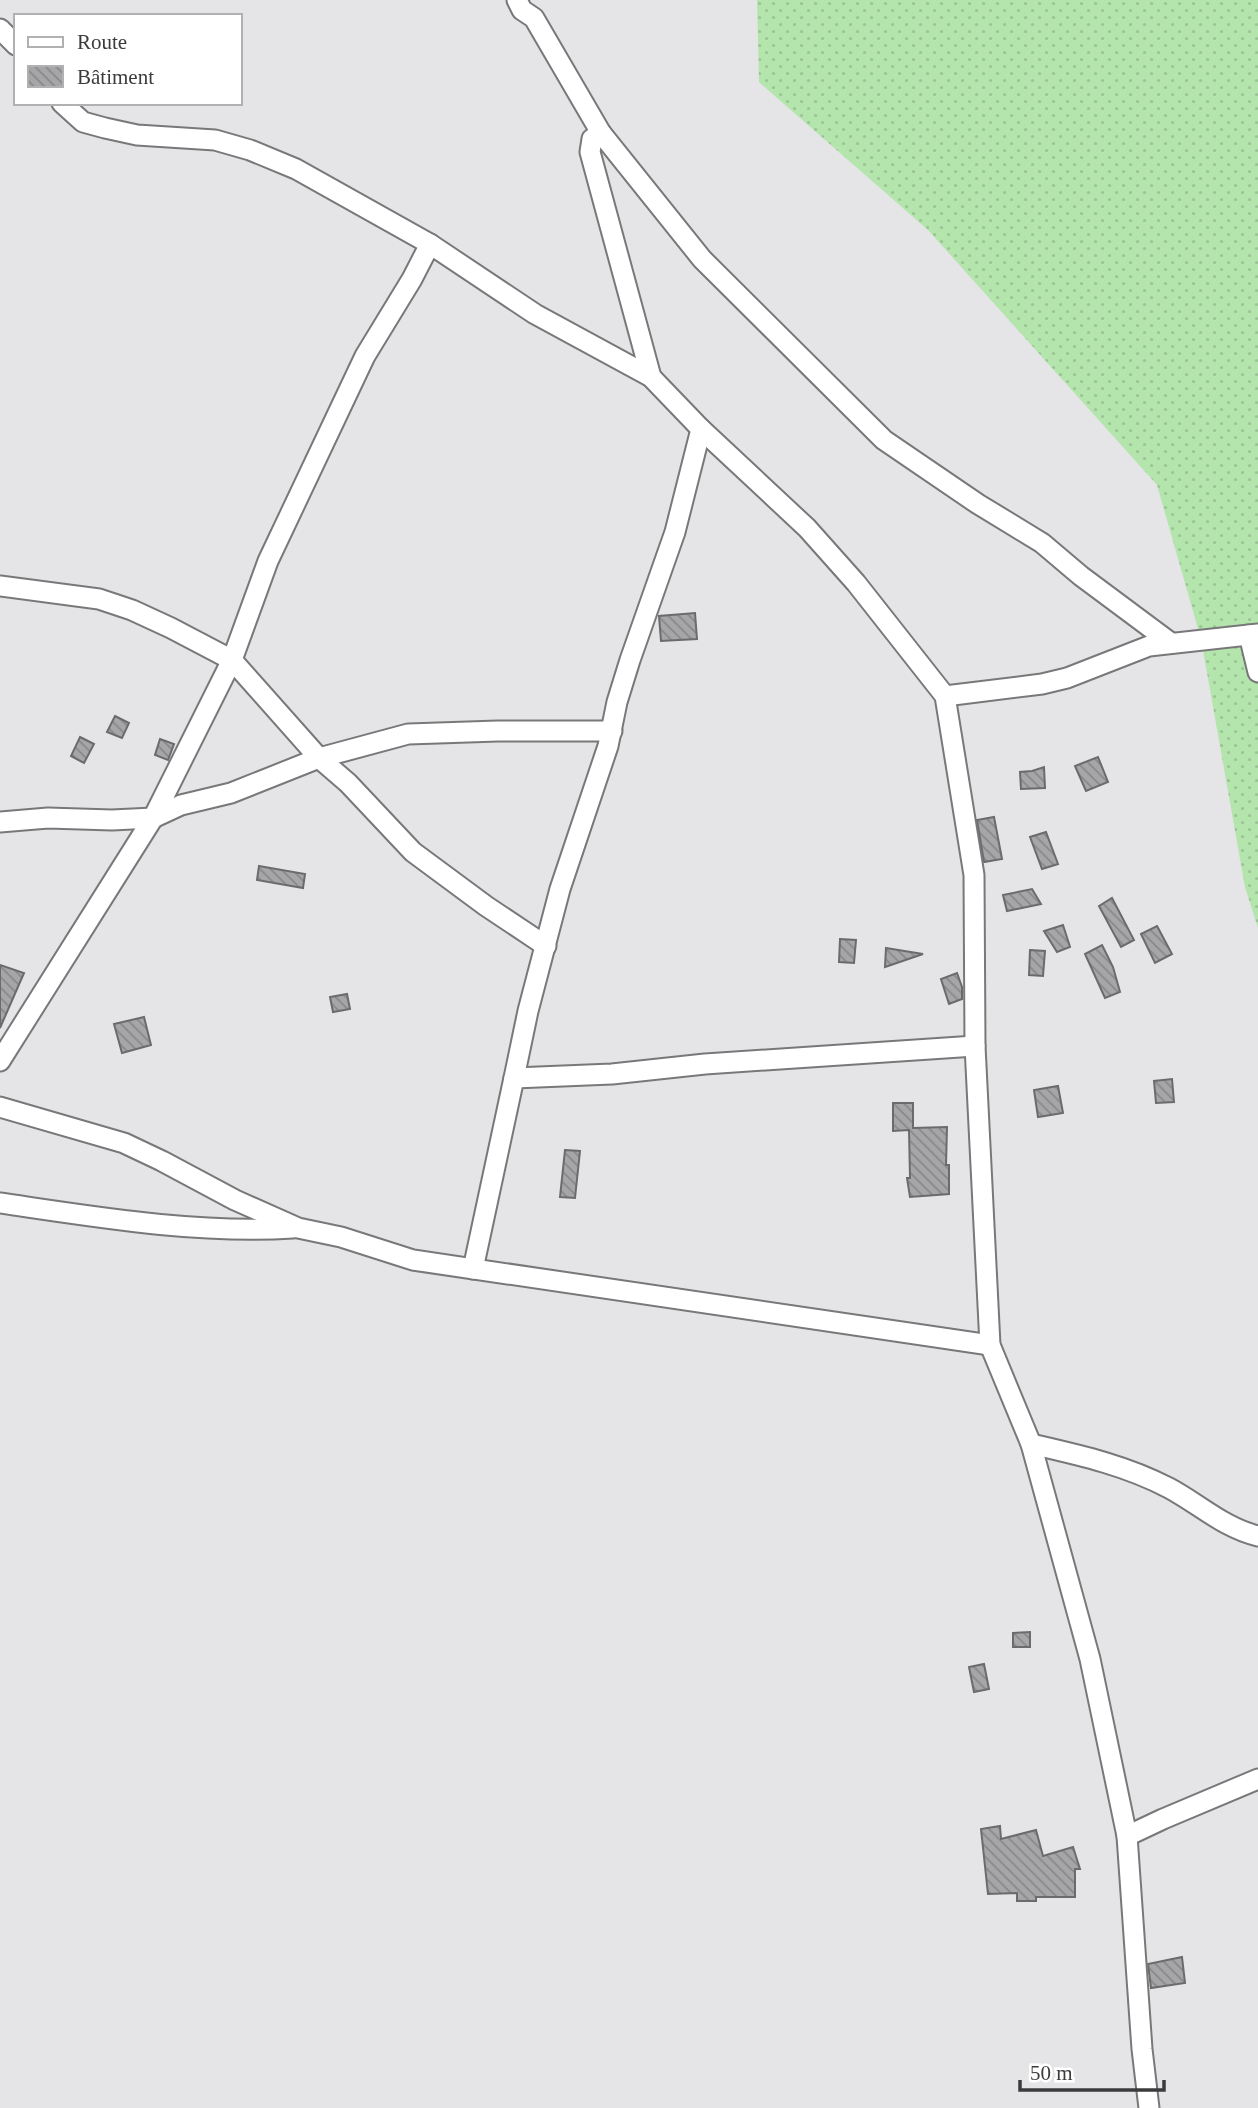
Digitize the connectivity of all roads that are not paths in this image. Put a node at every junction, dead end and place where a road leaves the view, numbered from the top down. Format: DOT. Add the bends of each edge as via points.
graph roads {
  1 [pos="517,0"];
  2 [pos="0,29"];
  3 [pos="14,43"];
  4 [pos="63,105"];
  5 [pos="601,133"];
  6 [pos="430,244"];
  7 [pos="651,377"];
  8 [pos="701,429"];
  9 [pos="0,586"];
  10 [pos="1253,634"];
  11 [pos="1171,643"];
  12 [pos="232,660"];
  13 [pos="1258,672"];
  14 [pos="945,696"];
  15 [pos="612,731"];
  16 [pos="319,758"];
  17 [pos="153,818"];
  18 [pos="0,822"];
  19 [pos="546,946"];
  20 [pos="975,1046"];
  21 [pos="0,1061"];
  22 [pos="514,1079"];
  23 [pos="0,1107"];
  24 [pos="0,1203"];
  25 [pos="298,1228"];
  26 [pos="473,1269"];
  27 [pos="990,1345"];
  28 [pos="1031,1444"];
  29 [pos="1258,1536"];
  30 [pos="1258,1779"];
  31 [pos="1127,1836"];
  32 [pos="1149,2108"];
  1 -- 5 [label="street" via="534,18"];
  2 -- 3 [label="street"];
  4 -- 6 [label="street" via="83,122 105,128 215,140 250,150 296,169"];
  5 -- 7 [label="street" via="592,139 590,152"];
  5 -- 11 [label="street" via="702,260 884,440 1042,543"];
  6 -- 7 [label="street" via="535,314"];
  6 -- 12 [label="street" via="365,356 268,561"];
  7 -- 8 [label="street"];
  8 -- 14 [label="street" via="807,528"];
  8 -- 15 [label="street" via="675,532 627,670"];
  9 -- 12 [label="street" via="99,599 132,610"];
  10 -- 11 [label="street"];
  10 -- 13 [label="street"];
  11 -- 14 [label="street" via="1149,646 1042,684"];
  12 -- 16 [label="street"];
  12 -- 17 [label="street"];
  14 -- 20 [label="street" via="974,875"];
  15 -- 16 [label="street" via="428,732"];
  15 -- 19 [label="street" via="562,881"];
  16 -- 17 [label="street"];
  16 -- 19 [label="street" via="412,852"];
  17 -- 18 [label="street"];
  17 -- 21 [label="street"];
  19 -- 22 [label="street"];
  20 -- 22 [label="street"];
  20 -- 27 [label="street"];
  22 -- 26 [label="street"];
  23 -- 25 [label="street" via="124,1143"];
  24 -- 25 [label="street" via="183,1225"];
  25 -- 26 [label="street" via="412,1260"];
  26 -- 27 [label="street"];
  27 -- 28 [label="street"];
  28 -- 29 [label="street" via="1113,1463 1169,1488 1243,1533"];
  28 -- 31 [label="street" via="1090,1659"];
  30 -- 31 [label="street"];
  31 -- 32 [label="street"];
}
